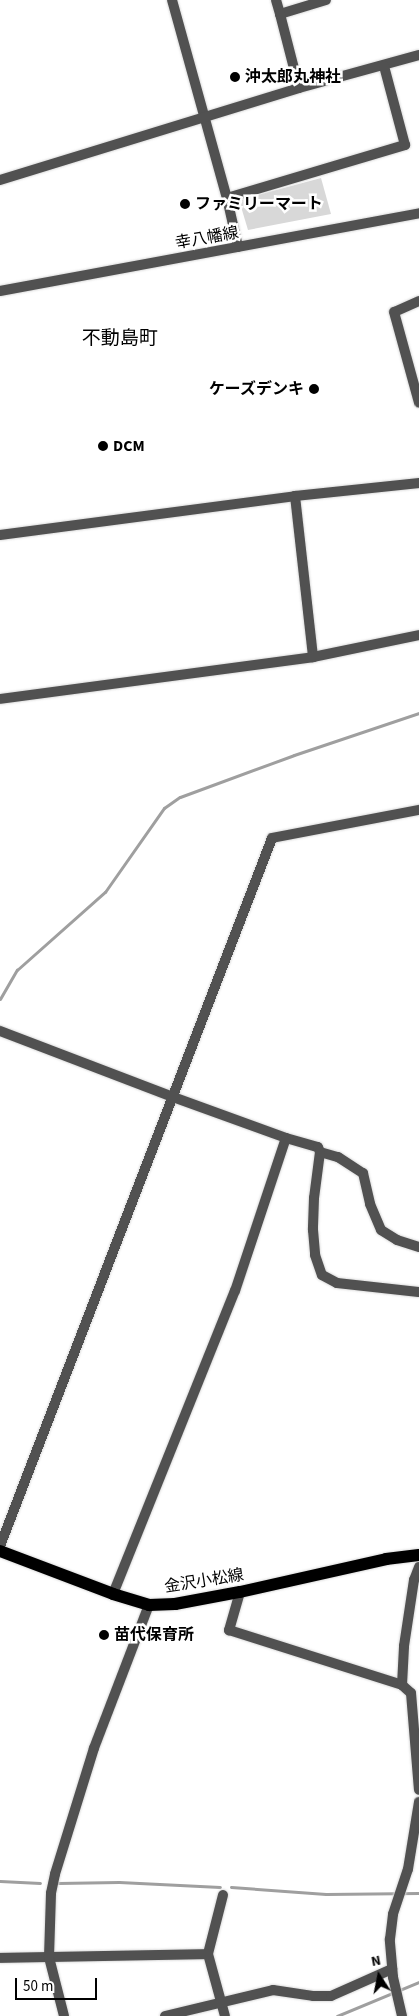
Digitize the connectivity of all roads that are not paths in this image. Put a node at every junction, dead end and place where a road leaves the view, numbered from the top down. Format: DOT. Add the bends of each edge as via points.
graph roads {
  1 [pos="172,0"];
  2 [pos="276,0"];
  3 [pos="326,0"];
  4 [pos="280,14"];
  5 [pos="419,55"];
  6 [pos="384,66"];
  7 [pos="299,88"];
  8 [pos="203,118"];
  9 [pos="0,180"];
  10 [pos="227,198"];
  11 [pos="419,213"];
  12 [pos="238,247"];
  13 [pos="0,291"];
  14 [pos="419,302"];
  15 [pos="417,391"];
  16 [pos="419,403"];
  17 [pos="419,483"];
  18 [pos="295,496"];
  19 [pos="0,535"];
  20 [pos="419,635"];
  21 [pos="314,657"];
  22 [pos="0,699"];
  23 [pos="419,810"];
  24 [pos="0,1031"];
  25 [pos="173,1097"];
  26 [pos="286,1138"];
  27 [pos="320,1152"];
  28 [pos="419,1247"];
  29 [pos="419,1292"];
  30 [pos="0,1546"];
  31 [pos="0,1551"];
  32 [pos="419,1555"];
  33 [pos="419,1566"];
  34 [pos="240,1592"];
  35 [pos="113,1594"];
  36 [pos="149,1605"];
  37 [pos="402,1685"];
  38 [pos="419,1790"];
  39 [pos="419,1802"];
  40 [pos="223,1895"];
  41 [pos="208,1954"];
  42 [pos="49,1957"];
  43 [pos="0,1958"];
  44 [pos="393,1973"];
  45 [pos="221,2001"];
  46 [pos="64,2016"];
  47 [pos="164,2016"];
  48 [pos="225,2016"];
  49 [pos="402,2016"];
  1 -- 8 [label="street"];
  2 -- 4 [label="street"];
  3 -- 4 [label="street"];
  4 -- 7 [label="street"];
  5 -- 6 [label="street"];
  6 -- 7 [label="street"];
  6 -- 10 [label="street" via="405,145"];
  7 -- 8 [label="street"];
  8 -- 9 [label="street"];
  8 -- 10 [label="street"];
  10 -- 12 [label="street"];
  11 -- 12 [label="street, 幸八幡線"];
  12 -- 13 [label="street, 幸八幡線"];
  14 -- 15 [label="street" via="394,312"];
  15 -- 16 [label="street"];
  17 -- 18 [label="street"];
  18 -- 19 [label="street"];
  18 -- 21 [label="street"];
  20 -- 21 [label="street"];
  21 -- 22 [label="street"];
  23 -- 25 [label="street" via="272,838"];
  24 -- 25 [label="street"];
  25 -- 26 [label="street"];
  25 -- 30 [label="street"];
  26 -- 27 [label="street" via="318,1147"];
  26 -- 35 [label="street" via="235,1292"];
  27 -- 28 [label="street" via="338,1157 363,1173 370,1204 381,1230 397,1240"];
  27 -- 29 [label="street" via="313,1230 315,1255 322,1275 337,1283"];
  31 -- 35 [label="main road, 金沢小松線"];
  32 -- 34 [label="main road, 金沢小松線" via="386,1559"];
  33 -- 37 [label="street" via="404,1646"];
  34 -- 36 [label="main road, 金沢小松線" via="175,1604"];
  34 -- 37 [label="street" via="230,1630"];
  35 -- 36 [label="main road, 金沢小松線"];
  36 -- 42 [label="street" via="94,1748 54,1874"];
  37 -- 38 [label="street" via="411,1693"];
  39 -- 44 [label="street" via="408,1869 393,1914 390,1939"];
  40 -- 41 [label="street"];
  41 -- 42 [label="street"];
  41 -- 45 [label="street"];
  42 -- 43 [label="street"];
  42 -- 46 [label="street"];
  44 -- 45 [label="street" via="331,1996 273,1990"];
  44 -- 49 [label="street"];
  45 -- 47 [label="street"];
  45 -- 48 [label="street"];
}
